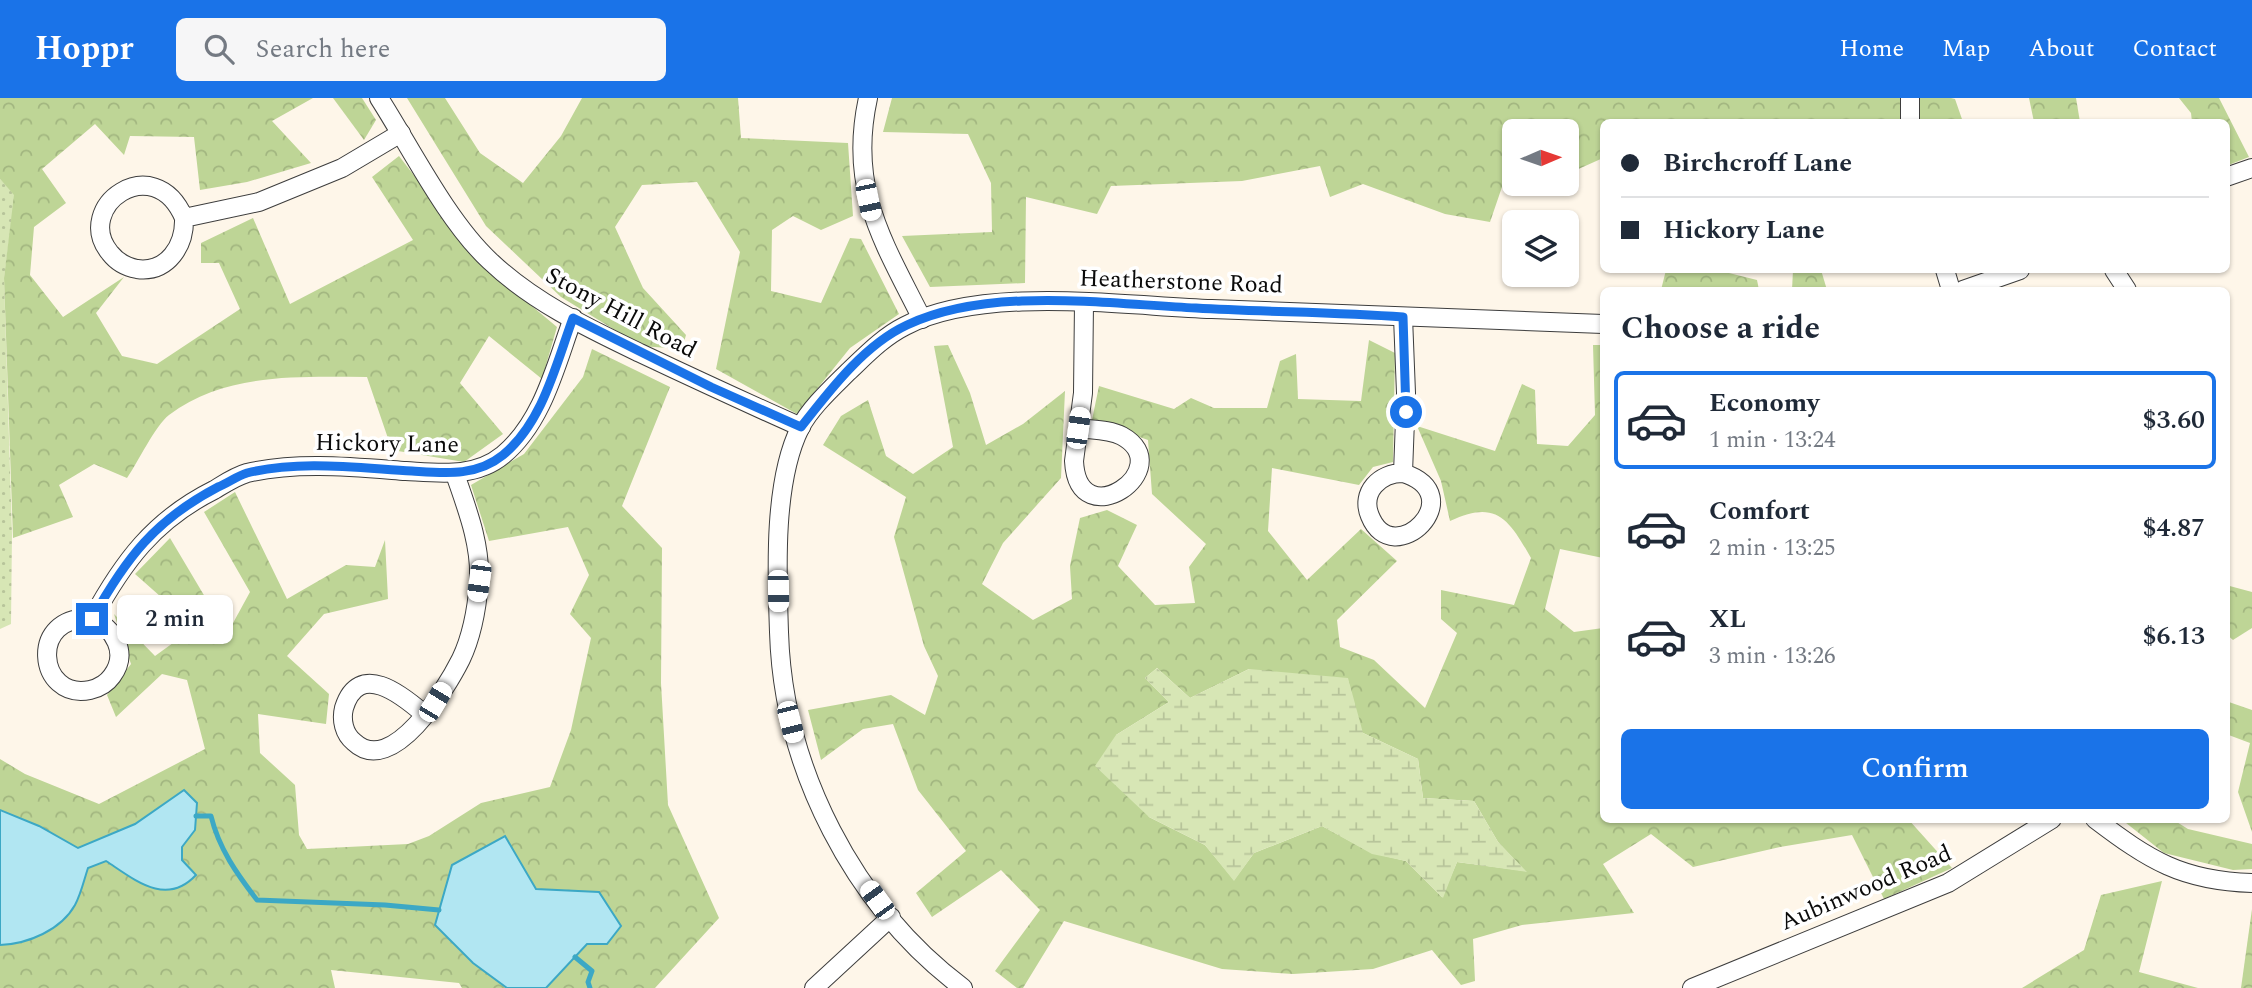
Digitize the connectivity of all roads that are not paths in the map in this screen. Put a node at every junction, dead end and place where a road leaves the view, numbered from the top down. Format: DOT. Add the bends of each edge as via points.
graph roads {
  1 [pos="379,98"];
  2 [pos="868,98"];
  3 [pos="1910,98"];
  4 [pos="1910,119"];
  5 [pos="401,133"];
  6 [pos="2252,168"];
  7 [pos="2230,176"];
  8 [pos="184,218"];
  9 [pos="2011,273"];
  10 [pos="1972,287"];
  11 [pos="1084,303"];
  12 [pos="1403,317"];
  13 [pos="573,318"];
  14 [pos="922,319"];
  15 [pos="1600,324"];
  16 [pos="801,427"];
  17 [pos="1078,428"];
  18 [pos="1403,473"];
  19 [pos="455,474"];
  20 [pos="92,619"];
  21 [pos="424,714"];
  22 [pos="2046,823"];
  23 [pos="2100,823"];
  24 [pos="2252,883"];
  25 [pos="891,917"];
  26 [pos="814,988"];
  27 [pos="963,988"];
  28 [pos="1692,988"];
  1 -- 5 [label="street, Stony Hill Road"];
  2 -- 14 [label="street" via="861,128 873,221"];
  3 -- 4 [label="street"];
  5 -- 8 [label="street" via="342,168 259,202"];
  5 -- 13 [label="street, Stony Hill Road" via="488,260"];
  6 -- 7 [label="street"];
  8 -- 8 [label="street" via="178,204 155,187 126,188 105,208 102,236 115,259 139,269 152,268 174,255"];
  9 -- 10 [label="street"];
  11 -- 12 [label="street, Heatherstone Road"];
  11 -- 14 [label="street, Heatherstone Road" via="1004,304"];
  11 -- 17 [label="street"];
  12 -- 15 [label="street, Heatherstone Road"];
  12 -- 18 [label="street"];
  13 -- 16 [label="street, Stony Hill Road"];
  13 -- 19 [label="street, Hickory Lane" via="540,406 525,430 503,455"];
  14 -- 16 [label="street, Heatherstone Road" via="883,340 839,381"];
  16 -- 25 [label="street" via="783,494 778,591 784,688 796,745 818,805"];
  19 -- 20 [label="street, Hickory Lane" via="349,467 288,467 245,474 195,499 151,533 118,571"];
  19 -- 21 [label="street" via="476,535 479,581 461,659"];
  20 -- 20 [label="street" via="67,621 50,638 47,663 52,674 71,689 95,689 113,675 118,664 117,641 102,623"];
  21 -- 21 [label="street" via="393,689 373,684 347,702 343,724 355,744 376,752 397,744"];
  22 -- 28 [label="street, Aubinwood Road" via="1948,883"];
  23 -- 24 [label="street" via="2138,852 2168,867 2200,878"];
  25 -- 26 [label="street"];
  25 -- 27 [label="street" via="925,956"];
}
